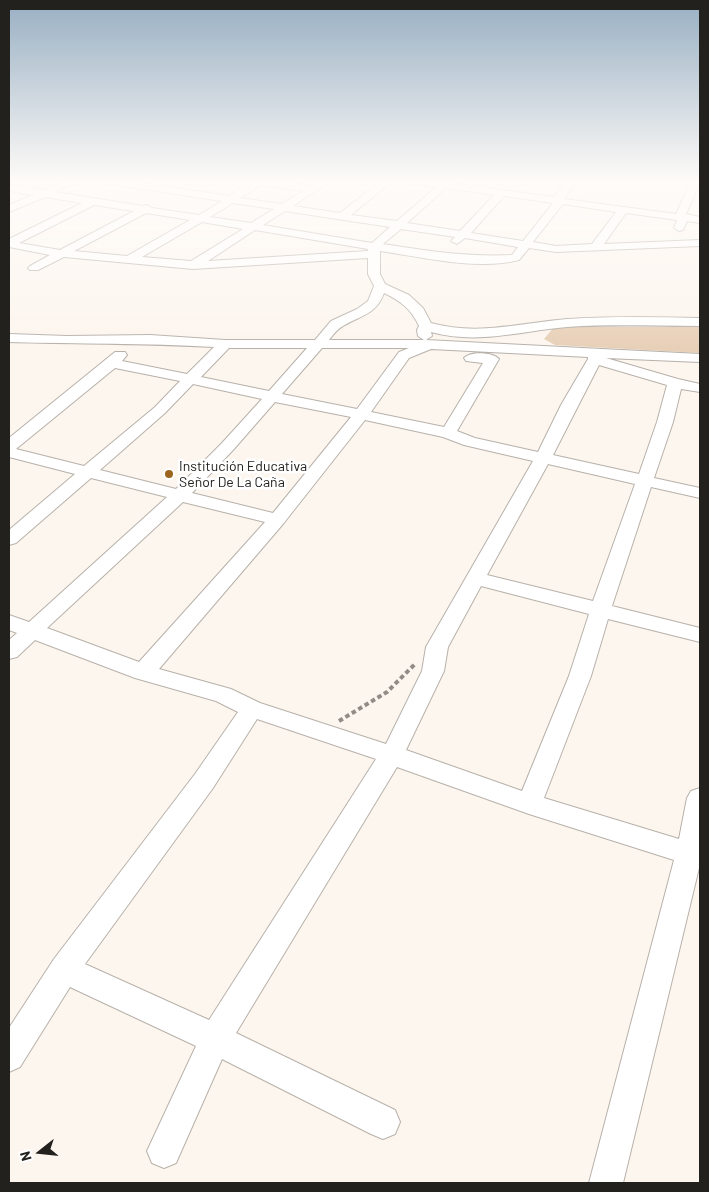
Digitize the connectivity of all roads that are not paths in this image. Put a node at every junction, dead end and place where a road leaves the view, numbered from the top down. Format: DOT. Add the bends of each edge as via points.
graph roads {
  1 [pos="23,237"];
  2 [pos="93,237"];
  3 [pos="169,237"];
  4 [pos="240,237"];
  5 [pos="314,237"];
  6 [pos="388,237"];
  7 [pos="461,237"];
  8 [pos="480,237"];
  9 [pos="532,237"];
  10 [pos="604,237"];
  11 [pos="675,237"];
  12 [pos="700,243"];
  13 [pos="9,244"];
  14 [pos="526,244"];
  15 [pos="672,244"];
  16 [pos="596,247"];
  17 [pos="375,250"];
  18 [pos="61,253"];
  19 [pos="441,257"];
  20 [pos="129,260"];
  21 [pos="284,260"];
  22 [pos="193,265"];
  23 [pos="34,268"];
  24 [pos="380,286"];
  25 [pos="700,322"];
  26 [pos="426,326"];
  27 [pos="9,338"];
  28 [pos="135,339"];
  29 [pos="225,344"];
  30 [pos="320,344"];
  31 [pos="430,344"];
  32 [pos="404,355"];
  33 [pos="455,357"];
  34 [pos="595,357"];
  35 [pos="700,358"];
  36 [pos="112,363"];
  37 [pos="190,379"];
  38 [pos="675,383"];
  39 [pos="700,388"];
  40 [pos="273,396"];
  41 [pos="361,415"];
  42 [pos="448,433"];
  43 [pos="9,446"];
  44 [pos="9,452"];
  45 [pos="543,458"];
  46 [pos="86,471"];
  47 [pos="646,480"];
  48 [pos="700,493"];
  49 [pos="179,496"];
  50 [pos="277,520"];
  51 [pos="9,539"];
  52 [pos="475,578"];
  53 [pos="600,611"];
  54 [pos="9,622"];
  55 [pos="32,630"];
  56 [pos="700,635"];
  57 [pos="9,652"];
  58 [pos="143,672"];
  59 [pos="252,709"];
  60 [pos="392,755"];
  61 [pos="700,798"];
  62 [pos="529,804"];
  63 [pos="695,855"];
  64 [pos="64,969"];
  65 [pos="215,1039"];
  66 [pos="9,1056"];
  67 [pos="383,1122"];
  68 [pos="164,1151"];
  69 [pos="606,1183"];
  1 -- 13 [label="street"];
  2 -- 18 [label="street"];
  3 -- 20 [label="street"];
  4 -- 22 [label="street"];
  5 -- 17 [label="street"];
  5 -- 21 [label="street"];
  6 -- 17 [label="street"];
  7 -- 19 [label="street"];
  8 -- 14 [label="street"];
  9 -- 14 [label="street"];
  10 -- 16 [label="street"];
  11 -- 15 [label="street"];
  12 -- 15 [label="street"];
  13 -- 18 [label="street"];
  14 -- 16 [label="street" via="556,249"];
  14 -- 19 [label="street" via="515,258"];
  15 -- 16 [label="street"];
  17 -- 19 [label="street"];
  17 -- 21 [label="street"];
  17 -- 24 [label="street" via="374,274"];
  18 -- 20 [label="street"];
  18 -- 23 [label="street"];
  20 -- 22 [label="street"];
  21 -- 22 [label="street"];
  24 -- 26 [label="street" via="405,298 418,311"];
  24 -- 30 [label="street" via="374,303 336,324"];
  25 -- 26 [label="street" via="546,325 471,335 443,332"];
  26 -- 31 [label="street" via="424,335"];
  27 -- 28 [label="street"];
  28 -- 29 [label="street"];
  28 -- 36 [label="street"];
  29 -- 30 [label="street"];
  29 -- 37 [label="street"];
  30 -- 31 [label="street"];
  30 -- 32 [label="street"];
  30 -- 40 [label="street"];
  31 -- 32 [label="street"];
  31 -- 33 [label="street"];
  31 -- 34 [label="street"];
  32 -- 33 [label="street"];
  32 -- 41 [label="street"];
  33 -- 42 [label="street" via="492,359"];
  34 -- 35 [label="street" via="621,353"];
  34 -- 38 [label="street"];
  34 -- 45 [label="street"];
  36 -- 37 [label="street"];
  36 -- 43 [label="street"];
  37 -- 40 [label="street"];
  37 -- 46 [label="street" via="160,410"];
  38 -- 39 [label="street"];
  38 -- 47 [label="street"];
  40 -- 41 [label="street"];
  40 -- 49 [label="street"];
  41 -- 42 [label="street"];
  41 -- 50 [label="street"];
  42 -- 45 [label="street" via="470,442"];
  44 -- 46 [label="street"];
  45 -- 47 [label="street"];
  45 -- 52 [label="street"];
  46 -- 49 [label="street"];
  46 -- 51 [label="street"];
  47 -- 48 [label="street"];
  47 -- 53 [label="street"];
  49 -- 50 [label="street"];
  49 -- 55 [label="street"];
  50 -- 58 [label="street"];
  52 -- 53 [label="street"];
  52 -- 60 [label="street" via="437,647 433,671"];
  53 -- 56 [label="street"];
  53 -- 62 [label="street" via="580,676"];
  54 -- 55 [label="street"];
  55 -- 57 [label="street"];
  55 -- 58 [label="street"];
  58 -- 59 [label="street" via="223,695"];
  59 -- 60 [label="street"];
  59 -- 64 [label="street" via="204,781"];
  60 -- 62 [label="street"];
  60 -- 65 [label="street"];
  61 -- 63 [label="street"];
  62 -- 63 [label="street"];
  63 -- 69 [label="street"];
  64 -- 65 [label="street"];
  64 -- 66 [label="street"];
  65 -- 67 [label="street"];
  65 -- 68 [label="street"];
}
